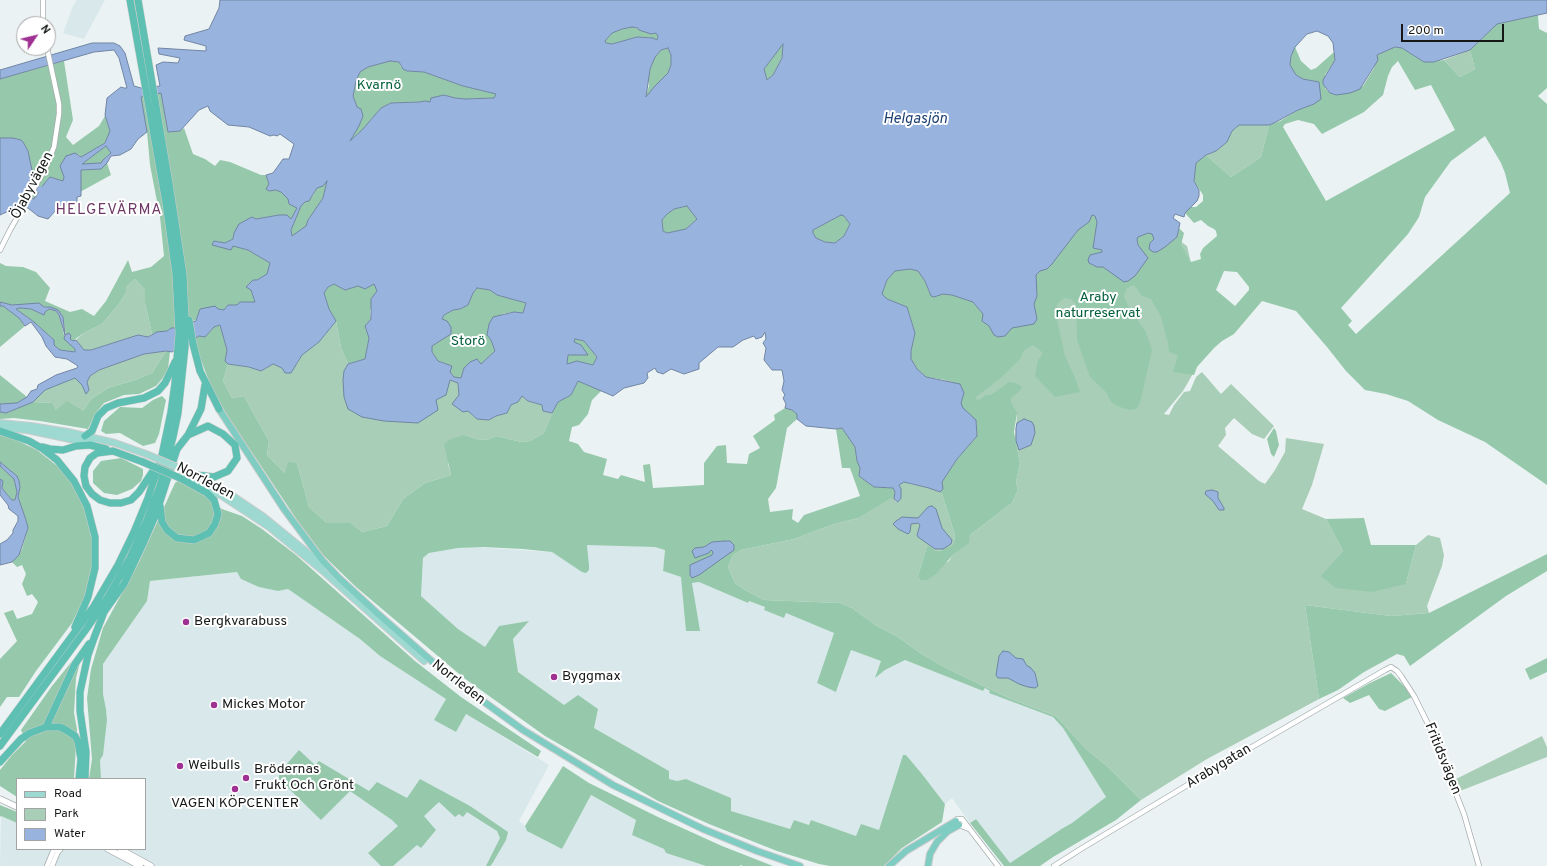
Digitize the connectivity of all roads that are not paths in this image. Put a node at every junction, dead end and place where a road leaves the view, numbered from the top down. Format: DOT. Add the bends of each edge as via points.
graph roads {
  1 [pos="43,0"];
  2 [pos="130,0"];
  3 [pos="138,0"];
  4 [pos="43,16"];
  5 [pos="48,56"];
  6 [pos="149,85"];
  7 [pos="152,98"];
  8 [pos="0,250"];
  9 [pos="184,317"];
  10 [pos="178,353"];
  11 [pos="206,384"];
  12 [pos="219,409"];
  13 [pos="0,423"];
  14 [pos="0,428"];
  15 [pos="0,431"];
  16 [pos="188,435"];
  17 [pos="85,436"];
  18 [pos="36,445"];
  19 [pos="118,452"];
  20 [pos="162,455"];
  21 [pos="144,458"];
  22 [pos="196,475"];
  23 [pos="182,476"];
  24 [pos="200,484"];
  25 [pos="162,496"];
  26 [pos="339,578"];
  27 [pos="94,638"];
  28 [pos="60,653"];
  29 [pos="424,661"];
  30 [pos="1385,670"];
  31 [pos="46,727"];
  32 [pos="0,734"];
  33 [pos="0,746"];
  34 [pos="0,762"];
  35 [pos="79,778"];
  36 [pos="85,778"];
  37 [pos="0,796"];
  38 [pos="0,799"];
  39 [pos="16,803"];
  40 [pos="16,807"];
  41 [pos="958,824"];
  42 [pos="969,830"];
  43 [pos="58,850"];
  44 [pos="110,850"];
  45 [pos="122,850"];
  46 [pos="47,866"];
  47 [pos="52,866"];
  48 [pos="140,866"];
  49 [pos="151,866"];
  50 [pos="788,866"];
  51 [pos="800,866"];
  52 [pos="889,866"];
  53 [pos="928,866"];
  54 [pos="998,866"];
  55 [pos="1054,866"];
  56 [pos="1479,866"];
  1 -- 4 [label="street"];
  2 -- 6 [label="highway"];
  3 -- 6 [label="highway"];
  5 -- 8 [label="street, Öjabyvägen" via="58,94 59,114 54,147 45,169"];
  6 -- 7 [label="highway"];
  7 -- 9 [label="highway"];
  7 -- 9 [label="highway" via="179,243 185,294"];
  9 -- 10 [label="highway"];
  9 -- 11 [label="highway"];
  9 -- 33 [label="highway" via="182,383 173,437 154,501 130,558 83,634"];
  10 -- 17 [label="highway" via="168,377 158,391 144,398 106,408 98,416 92,431"];
  10 -- 20 [label="highway" via="171,412"];
  11 -- 12 [label="highway"];
  11 -- 16 [label="highway" via="201,409"];
  12 -- 26 [label="highway" via="284,508"];
  13 -- 17 [label="main road, Norrleden" via="48,428"];
  14 -- 19 [label="main road" via="27,430 84,441"];
  15 -- 18 [label="highway"];
  16 -- 22 [label="highway" via="208,426 223,434 235,446 236,458 228,471 214,477"];
  16 -- 25 [label="highway" via="177,449"];
  17 -- 21 [label="main road, Norrleden" via="115,443"];
  18 -- 19 [label="highway" via="63,450 90,445"];
  18 -- 28 [label="highway" via="57,460 74,481 87,506 95,537 96,563 92,588"];
  19 -- 20 [label="highway" via="102,452 90,458 84,476 86,486 92,494 105,502 115,504 127,502 140,492"];
  19 -- 21 [label="highway"];
  20 -- 28 [label="highway" via="141,516 118,565 94,606"];
  21 -- 23 [label="highway, bridge"];
  21 -- 23 [label="main road, Norrleden, bridge"];
  22 -- 23 [label="main road, Norrleden"];
  22 -- 26 [label="main road, Norrleden" via="264,516"];
  23 -- 24 [label="highway"];
  23 -- 25 [label="highway" via="214,500 218,514 209,533 194,540 177,538 162,522"];
  24 -- 29 [label="main road, Norrleden" via="269,526"];
  25 -- 27 [label="highway" via="124,584 104,612"];
  26 -- 51 [label="highway, Norrleden" via="451,678 551,749 613,785 675,816 731,841"];
  27 -- 31 [label="highway" via="75,664"];
  27 -- 36 [label="highway" via="80,692 86,757"];
  28 -- 32 [label="highway"];
  29 -- 50 [label="highway, Norrleden" via="501,719 586,774 673,819"];
  30 -- 55 [label="street, Arabygatan"];
  30 -- 56 [label="street, Fritidsvägen" via="1391,668 1397,671 1432,730 1464,814"];
  31 -- 34 [label="highway" via="21,739"];
  31 -- 35 [label="highway" via="60,727 74,736 80,749"];
  37 -- 39 [label="main road"];
  38 -- 40 [label="main road"];
  41 -- 42 [label="street"];
  41 -- 42 [label="street" via="959,818 962,819"];
  41 -- 52 [label="highway" via="906,851"];
  41 -- 53 [label="highway" via="937,842 930,854"];
  42 -- 54 [label="street"];
  43 -- 46 [label="street"];
  43 -- 47 [label="street"];
  44 -- 48 [label="main road"];
  45 -- 49 [label="main road"];
}
